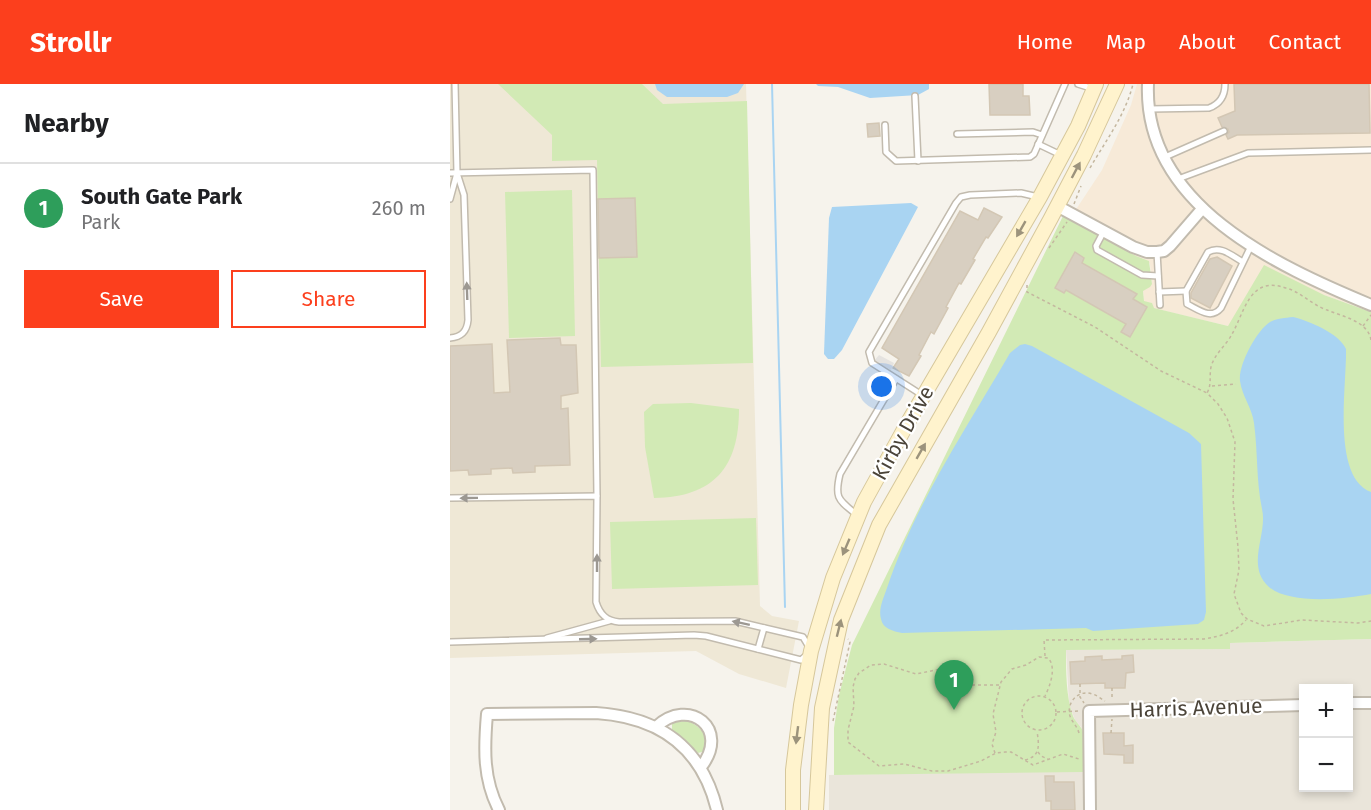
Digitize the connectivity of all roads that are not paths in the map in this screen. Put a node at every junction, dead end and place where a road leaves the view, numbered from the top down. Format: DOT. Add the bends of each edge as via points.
graph roads {
  1 [pos="455,84"];
  2 [pos="1065,84"];
  3 [pos="1078,84"];
  4 [pos="1148,84"];
  5 [pos="1225,84"];
  6 [pos="1095,87"];
  7 [pos="1115,90"];
  8 [pos="915,96"];
  9 [pos="1148,109"];
  10 [pos="455,114"];
  11 [pos="450,120"];
  12 [pos="885,125"];
  13 [pos="1224,131"];
  14 [pos="957,134"];
  15 [pos="1042,135"];
  16 [pos="1038,144"];
  17 [pos="1371,150"];
  18 [pos="1062,155"];
  19 [pos="1164,158"];
  20 [pos="918,161"];
  21 [pos="450,173"];
  22 [pos="457,173"];
  23 [pos="1178,179"];
  24 [pos="1040,197"];
  25 [pos="450,199"];
  26 [pos="1064,209"];
  27 [pos="1202,209"];
  28 [pos="1104,231"];
  29 [pos="1252,244"];
  30 [pos="1157,252"];
  31 [pos="1243,262"];
  32 [pos="1158,276"];
  33 [pos="1186,291"];
  34 [pos="1159,292"];
  35 [pos="1371,304"];
  36 [pos="1160,305"];
  37 [pos="450,338"];
  38 [pos="896,379"];
  39 [pos="924,396"];
  40 [pos="597,496"];
  41 [pos="450,498"];
  42 [pos="859,516"];
  43 [pos="609,621"];
  44 [pos="764,628"];
  45 [pos="539,640"];
  46 [pos="450,642"];
  47 [pos="758,649"];
  48 [pos="811,651"];
  49 [pos="833,657"];
  50 [pos="1353,703"];
  51 [pos="1371,703"];
  52 [pos="1299,705"];
  53 [pos="656,727"];
  54 [pos="701,767"];
  55 [pos="499,810"];
  56 [pos="717,810"];
  57 [pos="793,810"];
  58 [pos="816,810"];
  59 [pos="1090,810"];
  1 -- 10 [label="lane"];
  2 -- 15 [label="lane"];
  3 -- 6 [label="lane"];
  4 -- 9 [label="street"];
  5 -- 9 [label="lane" via="1223,97 1209,108"];
  6 -- 7 [label="main road"];
  6 -- 18 [label="main road, Kirby Drive"];
  26 -- 7 [label="main road, Kirby Drive, one-way"];
  8 -- 20 [label="lane"];
  9 -- 19 [label="street"];
  10 -- 11 [label="lane"];
  10 -- 22 [label="lane"];
  12 -- 20 [label="lane" via="886,152 890,157 896,161"];
  13 -- 19 [label="lane"];
  14 -- 15 [label="lane"];
  15 -- 16 [label="lane"];
  16 -- 18 [label="lane"];
  16 -- 20 [label="lane" via="1030,158"];
  17 -- 23 [label="lane" via="1248,153"];
  18 -- 24 [label="main road, Kirby Drive"];
  19 -- 23 [label="street"];
  21 -- 22 [label="lane"];
  22 -- 25 [label="lane"];
  37 -- 22 [label="lane, one-way" via="462,335 468,320 464,195"];
  22 -- 40 [label="lane" via="593,170"];
  23 -- 27 [label="street"];
  24 -- 26 [label="main road"];
  24 -- 38 [label="lane" via="1022,193 969,195 956,203 869,352 872,363"];
  24 -- 39 [label="main road, Kirby Drive, one-way"];
  26 -- 28 [label="street"];
  49 -- 26 [label="main road, Kirby Drive, one-way" via="841,620 879,525"];
  27 -- 29 [label="street"];
  27 -- 30 [label="street" via="1170,246"];
  28 -- 30 [label="street" via="1132,247"];
  28 -- 32 [label="lane" via="1097,250 1142,275"];
  29 -- 31 [label="lane"];
  29 -- 35 [label="street" via="1316,281"];
  30 -- 32 [label="lane"];
  31 -- 33 [label="lane" via="1213,249 1205,255"];
  31 -- 33 [label="lane" via="1218,312 1204,313 1187,303"];
  32 -- 34 [label="lane"];
  33 -- 34 [label="lane"];
  34 -- 36 [label="lane"];
  38 -- 39 [label="lane"];
  38 -- 42 [label="lane" via="840,474 836,489 840,500"];
  39 -- 42 [label="main road, Kirby Drive"];
  40 -- 41 [label="lane, one-way"];
  43 -- 40 [label="lane, one-way" via="596,603"];
  42 -- 48 [label="main road, Kirby Drive, one-way" via="833,578"];
  44 -- 43 [label="lane, one-way" via="735,621"];
  43 -- 45 [label="lane"];
  44 -- 47 [label="lane"];
  44 -- 48 [label="lane" via="803,637"];
  45 -- 46 [label="lane"];
  45 -- 47 [label="lane, one-way" via="694,635"];
  47 -- 48 [label="lane" via="801,660"];
  48 -- 49 [label="main road"];
  48 -- 57 [label="main road, Kirby Drive, one-way" via="793,770"];
  49 -- 58 [label="main road, Kirby Drive" via="822,708"];
  50 -- 51 [label="street"];
  52 -- 59 [label="street, Harris Avenue" via="1089,711"];
  53 -- 54 [label="street" via="679,742"];
  53 -- 54 [label="street" via="678,714 704,723 712,745"];
  53 -- 55 [label="street" via="612,714 487,714 485,769"];
  54 -- 56 [label="street"];
}
